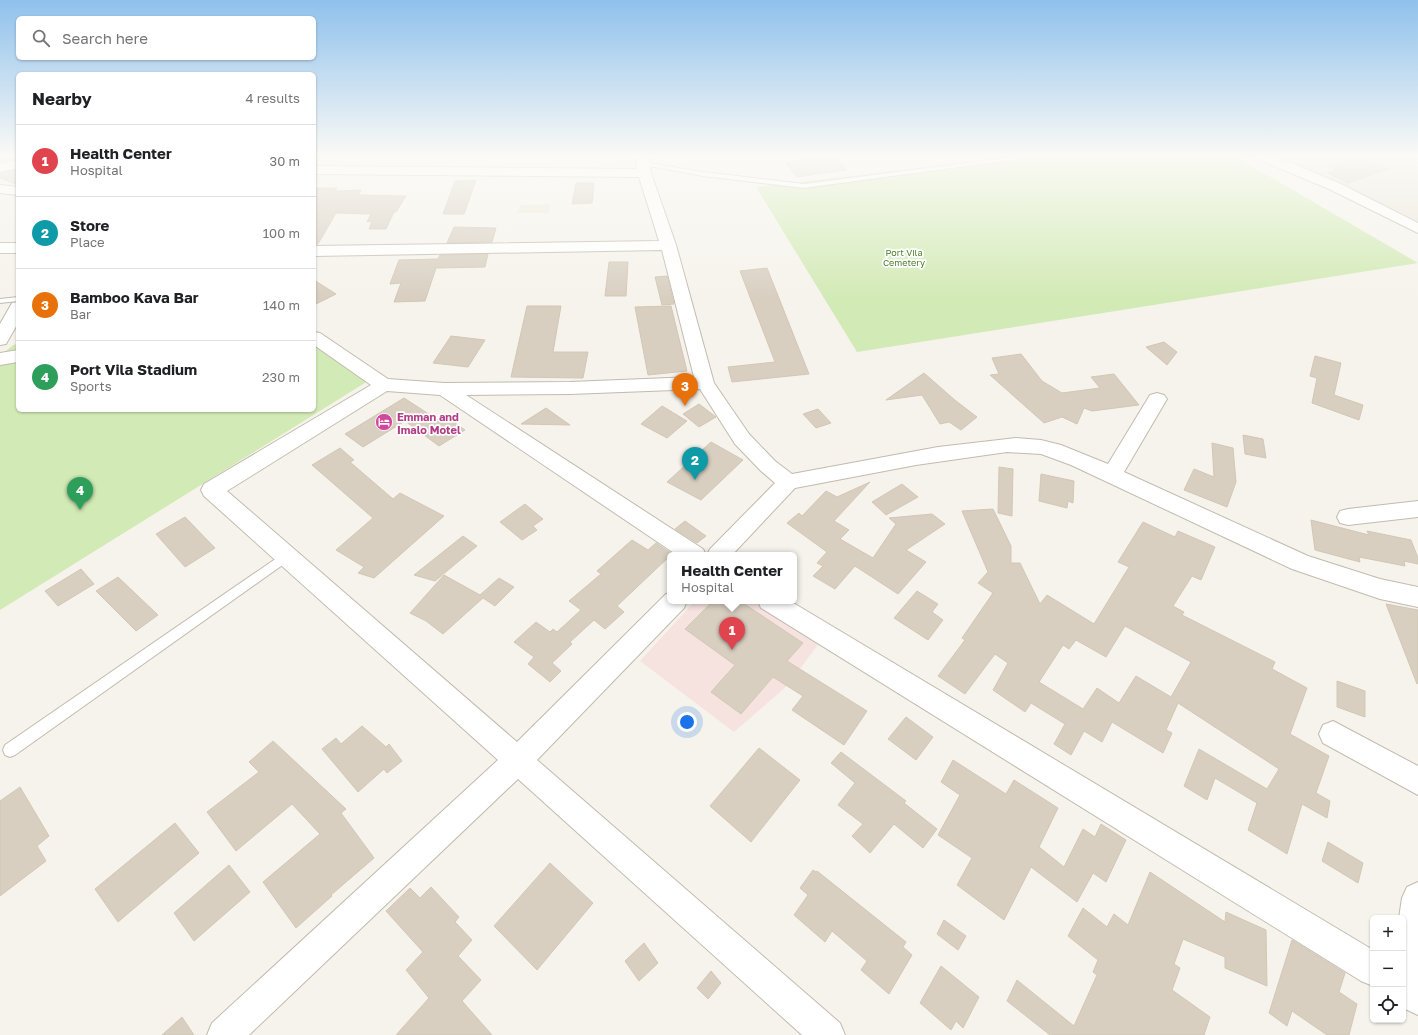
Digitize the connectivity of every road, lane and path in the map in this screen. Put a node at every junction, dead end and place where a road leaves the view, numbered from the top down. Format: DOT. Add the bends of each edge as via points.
graph roads {
  1 [pos="654,202"];
  2 [pos="1367,202"];
  3 [pos="1418,213"];
  4 [pos="1403,220"];
  5 [pos="1418,229"];
  6 [pos="668,245"];
  7 [pos="0,248"];
  8 [pos="16,248"];
  9 [pos="316,251"];
  10 [pos="16,299"];
  11 [pos="0,301"];
  12 [pos="16,311"];
  13 [pos="316,338"];
  14 [pos="0,340"];
  15 [pos="16,356"];
  16 [pos="0,359"];
  17 [pos="705,383"];
  18 [pos="384,385"];
  19 [pos="444,389"];
  20 [pos="1157,399"];
  21 [pos="1112,475"];
  22 [pos="788,482"];
  23 [pos="1418,509"];
  24 [pos="1348,517"];
  25 [pos="690,552"];
  26 [pos="721,552"];
  27 [pos="287,556"];
  28 [pos="1418,597"];
  29 [pos="672,604"];
  30 [pos="775,604"];
  31 [pos="1333,734"];
  32 [pos="10,750"];
  33 [pos="516,761"];
  34 [pos="1418,780"];
  35 [pos="1418,898"];
  36 [pos="1370,967"];
  37 [pos="1406,969"];
  38 [pos="1406,989"];
  39 [pos="1418,998"];
  40 [pos="224,1035"];
  41 [pos="828,1035"];
  1 -- 6 [label="street"];
  2 -- 4 [label="street"];
  3 -- 4 [label="street"];
  4 -- 5 [label="street"];
  6 -- 9 [label="street"];
  6 -- 17 [label="street"];
  7 -- 8 [label="street"];
  10 -- 11 [label="lane"];
  12 -- 14 [label="street"];
  13 -- 18 [label="street"];
  15 -- 16 [label="street"];
  17 -- 19 [label="street"];
  17 -- 22 [label="street" via="742,439"];
  18 -- 19 [label="street"];
  18 -- 27 [label="street" via="212,490"];
  19 -- 25 [label="street"];
  20 -- 21 [label="street"];
  21 -- 22 [label="street" via="1050,449 1014,445 920,457"];
  21 -- 28 [label="street" via="1300,563 1373,587"];
  22 -- 26 [label="street"];
  23 -- 24 [label="street"];
  27 -- 32 [label="lane"];
  27 -- 33 [label="street"];
  29 -- 33 [label="street"];
  30 -- 36 [label="street"];
  31 -- 34 [label="street"];
  33 -- 40 [label="street"];
  33 -- 41 [label="street"];
  35 -- 37 [label="street"];
  38 -- 39 [label="street"];
}
